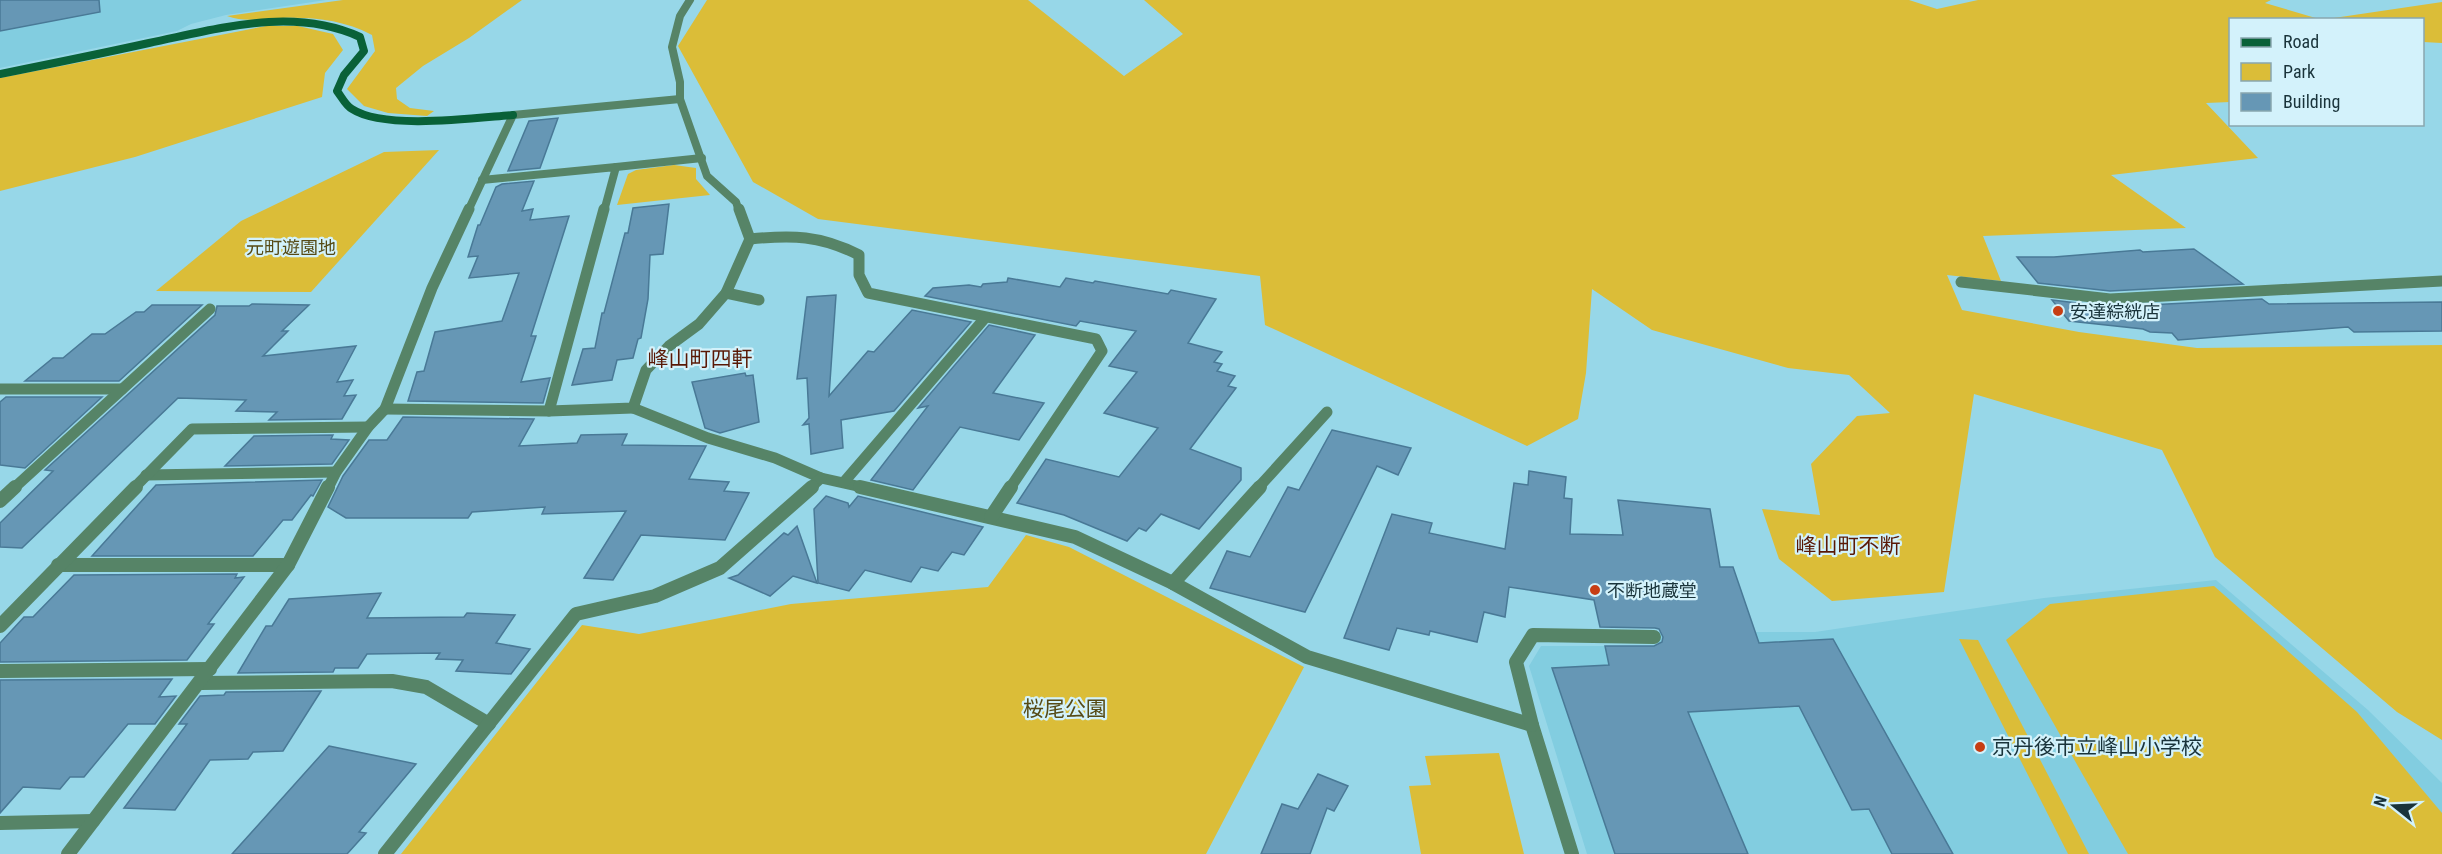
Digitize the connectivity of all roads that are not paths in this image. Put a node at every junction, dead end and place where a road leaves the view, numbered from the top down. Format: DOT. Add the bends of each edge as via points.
graph roads {
  1 [pos="690,0"];
  2 [pos="0,74"];
  3 [pos="680,99"];
  4 [pos="513,115"];
  5 [pos="702,158"];
  6 [pos="616,167"];
  7 [pos="482,180"];
  8 [pos="750,239"];
  9 [pos="2442,281"];
  10 [pos="1961,282"];
  11 [pos="726,293"];
  12 [pos="759,300"];
  13 [pos="210,309"];
  14 [pos="985,318"];
  15 [pos="0,389"];
  16 [pos="122,389"];
  17 [pos="633,408"];
  18 [pos="385,409"];
  19 [pos="549,411"];
  20 [pos="1327,412"];
  21 [pos="368,427"];
  22 [pos="336,472"];
  23 [pos="147,475"];
  24 [pos="821,478"];
  25 [pos="844,482"];
  26 [pos="0,501"];
  27 [pos="991,517"];
  28 [pos="57,566"];
  29 [pos="288,566"];
  30 [pos="1173,583"];
  31 [pos="0,626"];
  32 [pos="1654,637"];
  33 [pos="210,669"];
  34 [pos="0,671"];
  35 [pos="200,683"];
  36 [pos="489,724"];
  37 [pos="1533,725"];
  38 [pos="93,821"];
  39 [pos="0,823"];
  40 [pos="68,854"];
  41 [pos="385,854"];
  42 [pos="1572,854"];
  1 -- 3 [label="street" via="680,16 672,47"];
  2 -- 4 [label="street" via="242,24 311,22 341,27 360,37 364,51 344,75 338,91 351,109 380,118 422,122"];
  3 -- 4 [label="street"];
  3 -- 5 [label="street"];
  4 -- 7 [label="street"];
  5 -- 6 [label="street"];
  5 -- 8 [label="street" via="707,176 736,202"];
  6 -- 7 [label="street"];
  6 -- 19 [label="street"];
  7 -- 18 [label="street" via="432,288"];
  8 -- 11 [label="street"];
  8 -- 14 [label="street" via="799,234 836,242 859,255 859,275 868,293"];
  9 -- 10 [label="street" via="2110,299"];
  11 -- 12 [label="street"];
  11 -- 17 [label="street" via="699,324 669,346 646,370"];
  13 -- 16 [label="street"];
  14 -- 25 [label="street"];
  14 -- 27 [label="street" via="1096,339 1102,351"];
  15 -- 16 [label="street"];
  16 -- 26 [label="street"];
  17 -- 19 [label="street"];
  17 -- 24 [label="street"];
  18 -- 19 [label="street"];
  18 -- 21 [label="street"];
  20 -- 30 [label="street"];
  21 -- 22 [label="street"];
  21 -- 23 [label="street" via="192,429"];
  22 -- 23 [label="street"];
  22 -- 29 [label="street"];
  23 -- 28 [label="street"];
  24 -- 25 [label="street"];
  24 -- 36 [label="street" via="720,568 655,596 576,614"];
  25 -- 27 [label="street"];
  27 -- 30 [label="street" via="1075,537"];
  28 -- 29 [label="street"];
  28 -- 31 [label="street"];
  29 -- 33 [label="street"];
  30 -- 37 [label="street" via="1307,657"];
  32 -- 37 [label="street" via="1533,635 1516,662"];
  33 -- 34 [label="street"];
  33 -- 35 [label="street"];
  35 -- 36 [label="street" via="392,681 426,687"];
  35 -- 38 [label="street"];
  36 -- 41 [label="street"];
  37 -- 42 [label="street"];
  38 -- 39 [label="street"];
  38 -- 40 [label="street"];
}
